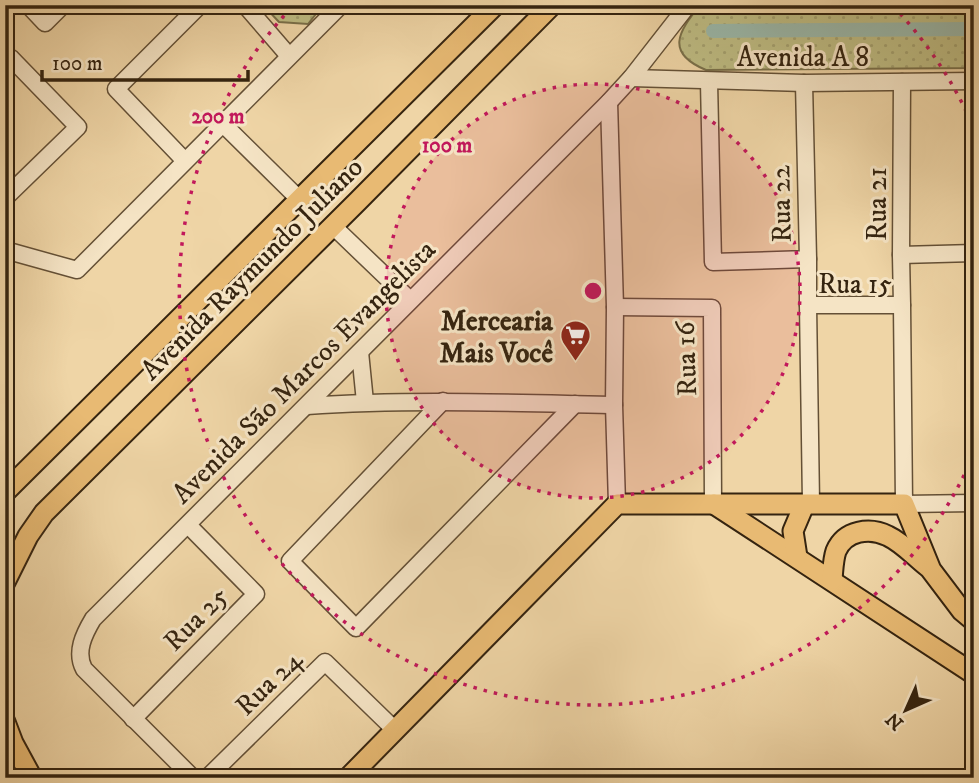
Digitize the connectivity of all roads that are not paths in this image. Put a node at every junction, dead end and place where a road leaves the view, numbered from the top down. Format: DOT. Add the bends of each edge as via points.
graph roads {
  1 [pos="28,5"];
  2 [pos="63,5"];
  3 [pos="200,5"];
  4 [pos="245,5"];
  5 [pos="341,5"];
  6 [pos="495,5"];
  7 [pos="552,5"];
  8 [pos="688,5"];
  9 [pos="289,56"];
  10 [pos="5,64"];
  11 [pos="631,78"];
  12 [pos="974,81"];
  13 [pos="709,82"];
  14 [pos="902,82"];
  15 [pos="804,83"];
  16 [pos="609,102"];
  17 [pos="222,123"];
  18 [pos="185,161"];
  19 [pos="5,198"];
  20 [pos="299,199"];
  21 [pos="333,226"];
  22 [pos="5,250"];
  23 [pos="974,253"];
  24 [pos="901,255"];
  25 [pos="808,259"];
  26 [pos="409,299"];
  27 [pos="901,305"];
  28 [pos="808,306"];
  29 [pos="615,307"];
  30 [pos="360,352"];
  31 [pos="443,401"];
  32 [pos="365,402"];
  33 [pos="575,404"];
  34 [pos="614,405"];
  35 [pos="307,406"];
  36 [pos="5,492"];
  37 [pos="713,503"];
  38 [pos="974,503"];
  39 [pos="617,504"];
  40 [pos="807,504"];
  41 [pos="904,504"];
  42 [pos="188,525"];
  43 [pos="797,557"];
  44 [pos="931,570"];
  45 [pos="832,579"];
  46 [pos="5,582"];
  47 [pos="974,621"];
  48 [pos="974,674"];
  49 [pos="133,719"];
  50 [pos="5,722"];
  51 [pos="395,730"];
  52 [pos="32,778"];
  53 [pos="193,778"];
  54 [pos="207,778"];
  55 [pos="348,778"];
  1 -- 2 [label="street" via="45,23"];
  3 -- 18 [label="street" via="116,89"];
  4 -- 9 [label="street"];
  5 -- 9 [label="street"];
  6 -- 20 [label="main road, Avenida Raymundo Juliano"];
  7 -- 21 [label="main road, Avenida Raymundo Juliano"];
  8 -- 11 [label="street, Avenida São Marcos Evangelista"];
  9 -- 17 [label="street"];
  10 -- 19 [label="street" via="11,58 78,127"];
  11 -- 13 [label="street, Avenida A 8"];
  11 -- 16 [label="street, Avenida São Marcos Evangelista"];
  12 -- 14 [label="street, Avenida A 8"];
  13 -- 15 [label="street, Avenida A 8"];
  13 -- 25 [label="street, Rua 22" via="713,262"];
  14 -- 15 [label="street, Avenida A 8"];
  14 -- 24 [label="street, Rua 21"];
  15 -- 25 [label="street, Rua 22"];
  16 -- 26 [label="street, Avenida São Marcos Evangelista"];
  16 -- 29 [label="street"];
  17 -- 18 [label="street"];
  17 -- 20 [label="street"];
  18 -- 22 [label="street" via="77,270"];
  20 -- 36 [label="main road, Avenida Raymundo Juliano"];
  21 -- 26 [label="street"];
  21 -- 46 [label="main road, Avenida Raymundo Juliano" via="44,513"];
  23 -- 24 [label="street, Rua 21"];
  24 -- 27 [label="street"];
  25 -- 28 [label="street"];
  26 -- 30 [label="street, Avenida São Marcos Evangelista"];
  27 -- 28 [label="street, Rua 15"];
  27 -- 41 [label="street, Rua 15"];
  28 -- 40 [label="street, Rua 15"];
  29 -- 34 [label="street"];
  29 -- 37 [label="street, Rua 16" via="712,308"];
  30 -- 32 [label="street"];
  30 -- 35 [label="street, Avenida São Marcos Evangelista"];
  31 -- 32 [label="street"];
  31 -- 33 [label="street"];
  31 -- 33 [label="street" via="289,562 356,628"];
  32 -- 35 [label="street"];
  33 -- 34 [label="street"];
  34 -- 39 [label="street"];
  35 -- 42 [label="street, Avenida São Marcos Evangelista"];
  37 -- 39 [label="main road"];
  37 -- 40 [label="main road"];
  37 -- 43 [label="main road"];
  38 -- 41 [label="street"];
  39 -- 51 [label="main road"];
  40 -- 41 [label="main road"];
  40 -- 43 [label="main road" via="793,531"];
  41 -- 44 [label="main road"];
  42 -- 49 [label="street, Avenida São Marcos Evangelista" via="85,632 81,665"];
  42 -- 49 [label="street, Rua 25" via="256,594"];
  43 -- 45 [label="main road"];
  44 -- 45 [label="main road" via="891,537 869,530 841,543"];
  44 -- 47 [label="main road"];
  45 -- 48 [label="main road"];
  49 -- 53 [label="street, Avenida São Marcos Evangelista"];
  50 -- 52 [label="main road"];
  51 -- 54 [label="street, Rua 24" via="325,662"];
  51 -- 55 [label="main road"];
}
